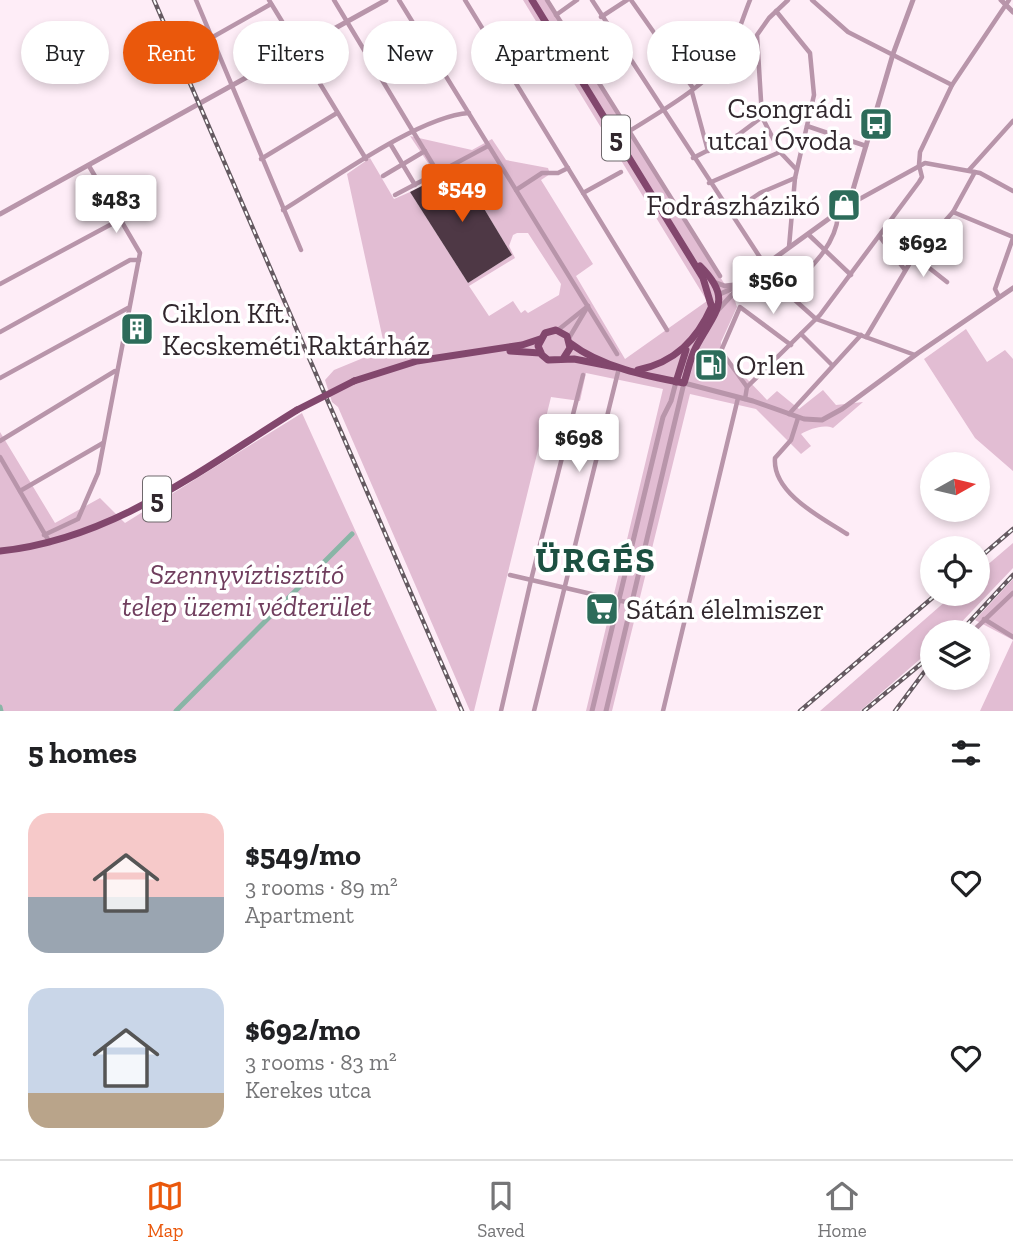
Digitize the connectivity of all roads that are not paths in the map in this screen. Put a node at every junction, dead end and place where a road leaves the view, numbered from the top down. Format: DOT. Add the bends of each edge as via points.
graph roads {
  1 [pos="196,0"];
  2 [pos="334,0"];
  3 [pos="386,0"];
  4 [pos="399,0"];
  5 [pos="464,0"];
  6 [pos="532,0"];
  7 [pos="547,0"];
  8 [pos="577,0"];
  9 [pos="592,0"];
  10 [pos="629,0"];
  11 [pos="750,0"];
  12 [pos="788,0"];
  13 [pos="812,0"];
  14 [pos="913,0"];
  15 [pos="1001,0"];
  16 [pos="270,2"];
  17 [pos="1007,3"];
  18 [pos="776,11"];
  19 [pos="1013,12"];
  20 [pos="556,15"];
  21 [pos="601,16"];
  22 [pos="204,21"];
  23 [pos="281,21"];
  24 [pos="346,21"];
  25 [pos="349,21"];
  26 [pos="349,25"];
  27 [pos="219,33"];
  28 [pos="893,54"];
  29 [pos="219,58"];
  30 [pos="236,84"];
  31 [pos="319,84"];
  32 [pos="952,85"];
  33 [pos="231,87"];
  34 [pos="693,90"];
  35 [pos="662,110"];
  36 [pos="337,113"];
  37 [pos="469,113"];
  38 [pos="762,117"];
  39 [pos="1013,121"];
  40 [pos="807,126"];
  41 [pos="414,131"];
  42 [pos="628,132"];
  43 [pos="391,145"];
  44 [pos="488,146"];
  45 [pos="866,146"];
  46 [pos="425,151"];
  47 [pos="708,151"];
  48 [pos="780,152"];
  49 [pos="693,158"];
  50 [pos="261,159"];
  51 [pos="366,159"];
  52 [pos="402,164"];
  53 [pos="919,165"];
  54 [pos="89,166"];
  55 [pos="435,168"];
  56 [pos="568,168"];
  57 [pos="797,169"];
  58 [pos="968,171"];
  59 [pos="621,172"];
  60 [pos="975,172"];
  61 [pos="383,176"];
  62 [pos="795,178"];
  63 [pos="709,183"];
  64 [pos="415,185"];
  65 [pos="516,190"];
  66 [pos="1013,191"];
  67 [pos="583,193"];
  68 [pos="852,193"];
  69 [pos="395,195"];
  70 [pos="864,195"];
  71 [pos="845,207"];
  72 [pos="283,210"];
  73 [pos="953,212"];
  74 [pos="0,214"];
  75 [pos="729,214"];
  76 [pos="838,215"];
  77 [pos="121,219"];
  78 [pos="809,235"];
  79 [pos="880,237"];
  80 [pos="1013,238"];
  81 [pos="789,248"];
  82 [pos="301,250"];
  83 [pos="824,251"];
  84 [pos="689,256"];
  85 [pos="915,256"];
  86 [pos="139,260"];
  87 [pos="762,267"];
  88 [pos="905,270"];
  89 [pos="851,275"];
  90 [pos="703,278"];
  91 [pos="717,279"];
  92 [pos="947,282"];
  93 [pos="0,284"];
  94 [pos="742,284"];
  95 [pos="1013,288"];
  96 [pos="720,294"];
  97 [pos="785,294"];
  98 [pos="999,297"];
  99 [pos="588,306"];
  100 [pos="129,308"];
  101 [pos="714,309"];
  102 [pos="816,319"];
  103 [pos="558,330"];
  104 [pos="667,330"];
  105 [pos="0,332"];
  106 [pos="801,334"];
  107 [pos="864,336"];
  108 [pos="540,339"];
  109 [pos="692,340"];
  110 [pos="569,341"];
  111 [pos="791,345"];
  112 [pos="492,351"];
  113 [pos="540,353"];
  114 [pos="617,354"];
  115 [pos="915,355"];
  116 [pos="563,359"];
  117 [pos="832,365"];
  118 [pos="619,368"];
  119 [pos="116,370"];
  120 [pos="634,371"];
  121 [pos="583,375"];
  122 [pos="0,377"];
  123 [pos="680,382"];
  124 [pos="747,387"];
  125 [pos="741,398"];
  126 [pos="789,414"];
  127 [pos="798,418"];
  128 [pos="0,441"];
  129 [pos="104,442"];
  130 [pos="0,457"];
  131 [pos="19,491"];
  132 [pos="847,534"];
  133 [pos="44,535"];
  134 [pos="50,542"];
  135 [pos="0,551"];
  136 [pos="510,575"];
  137 [pos="531,580"];
  138 [pos="564,588"];
  139 [pos="1013,593"];
  140 [pos="618,600"];
  141 [pos="632,604"];
  142 [pos="686,616"];
  143 [pos="984,619"];
  144 [pos="1013,637"];
  145 [pos="501,711"];
  146 [pos="534,711"];
  147 [pos="592,711"];
  148 [pos="606,711"];
  149 [pos="663,711"];
  1 -- 22 [label="street"];
  2 -- 24 [label="street"];
  3 -- 25 [label="street"];
  4 -- 37 [label="street"];
  5 -- 56 [label="street"];
  6 -- 84 [label="main road, 5"];
  7 -- 20 [label="street"];
  8 -- 20 [label="street"];
  9 -- 21 [label="street"];
  10 -- 21 [label="street"];
  10 -- 34 [label="street"];
  11 -- 34 [label="street" via="723,62"];
  12 -- 18 [label="street"];
  13 -- 28 [label="street" via="848,32"];
  14 -- 28 [label="street"];
  15 -- 17 [label="street"];
  16 -- 23 [label="street"];
  16 -- 27 [label="street"];
  17 -- 19 [label="street"];
  17 -- 32 [label="street"];
  18 -- 38 [label="street" via="757,35"];
  18 -- 40 [label="street" via="811,58 814,95"];
  20 -- 42 [label="street"];
  21 -- 35 [label="street"];
  26 -- 41 [label="street"];
  28 -- 32 [label="street"];
  28 -- 45 [label="street"];
  29 -- 33 [label="street"];
  30 -- 33 [label="street"];
  31 -- 36 [label="street"];
  32 -- 53 [label="street" via="920,152"];
  33 -- 50 [label="street"];
  33 -- 54 [label="street"];
  34 -- 35 [label="street"];
  34 -- 47 [label="street"];
  35 -- 42 [label="street"];
  35 -- 49 [label="street"];
  36 -- 50 [label="street"];
  36 -- 51 [label="street"];
  37 -- 41 [label="street" via="447,116"];
  37 -- 44 [label="street"];
  38 -- 47 [label="street"];
  38 -- 48 [label="street"];
  39 -- 58 [label="street"];
  40 -- 45 [label="street"];
  40 -- 57 [label="street"];
  41 -- 43 [label="street"];
  41 -- 46 [label="street"];
  42 -- 91 [label="street"];
  43 -- 51 [label="street"];
  43 -- 52 [label="street"];
  44 -- 55 [label="street" via="445,169"];
  44 -- 65 [label="street"];
  45 -- 68 [label="street"];
  46 -- 52 [label="street"];
  46 -- 55 [label="street"];
  47 -- 49 [label="street"];
  48 -- 57 [label="street"];
  48 -- 63 [label="street"];
  49 -- 63 [label="street"];
  50 -- 72 [label="street"];
  51 -- 72 [label="street"];
  52 -- 61 [label="street"];
  52 -- 64 [label="street"];
  53 -- 58 [label="street"];
  53 -- 70 [label="street"];
  53 -- 79 [label="street" via="922,177"];
  54 -- 74 [label="street"];
  54 -- 77 [label="street"];
  55 -- 64 [label="street" via="431,176"];
  56 -- 65 [label="street" via="542,173"];
  56 -- 67 [label="street"];
  57 -- 62 [label="street"];
  58 -- 60 [label="street"];
  59 -- 67 [label="street"];
  60 -- 66 [label="street"];
  60 -- 73 [label="street"];
  62 -- 75 [label="street" via="760,193"];
  62 -- 81 [label="street"];
  63 -- 75 [label="street"];
  64 -- 69 [label="street"];
  65 -- 99 [label="street"];
  67 -- 104 [label="street"];
  68 -- 70 [label="street"];
  68 -- 71 [label="street"];
  70 -- 71 [label="street"];
  71 -- 76 [label="street"];
  72 -- 82 [label="street"];
  73 -- 80 [label="street"];
  73 -- 85 [label="street"];
  75 -- 87 [label="street"];
  76 -- 78 [label="street"];
  76 -- 83 [label="street"];
  77 -- 86 [label="street" via="139,248"];
  77 -- 93 [label="street"];
  78 -- 81 [label="street"];
  78 -- 83 [label="street"];
  79 -- 88 [label="street"];
  79 -- 89 [label="street"];
  80 -- 98 [label="street" via="995,289"];
  81 -- 87 [label="street"];
  83 -- 89 [label="street"];
  83 -- 97 [label="street"];
  84 -- 90 [label="main road, 5"];
  84 -- 91 [label="main road, 5"];
  85 -- 88 [label="street"];
  85 -- 92 [label="street"];
  86 -- 100 [label="street"];
  86 -- 105 [label="street" via="130,260"];
  87 -- 94 [label="street"];
  87 -- 97 [label="street"];
  88 -- 107 [label="street"];
  89 -- 102 [label="street"];
  90 -- 96 [label="main road"];
  90 -- 101 [label="main road, 5"];
  91 -- 94 [label="street" via="725,286"];
  91 -- 96 [label="main road, 5"];
  94 -- 96 [label="street"];
  94 -- 101 [label="street"];
  95 -- 98 [label="street"];
  96 -- 101 [label="main road, 5"];
  97 -- 102 [label="street"];
  98 -- 115 [label="street"];
  99 -- 103 [label="street"];
  99 -- 110 [label="street"];
  99 -- 114 [label="street"];
  100 -- 119 [label="street"];
  100 -- 122 [label="street"];
  101 -- 109 [label="main road, 5"];
  101 -- 123 [label="main road, 5"];
  102 -- 106 [label="street"];
  102 -- 107 [label="street"];
  103 -- 108 [label="main road, 5" via="548,331"];
  103 -- 110 [label="main road, 5"];
  106 -- 111 [label="street"];
  106 -- 117 [label="street"];
  107 -- 115 [label="street"];
  107 -- 117 [label="street"];
  108 -- 112 [label="main road, 5"];
  108 -- 113 [label="main road"];
  109 -- 120 [label="main road, 5" via="667,361"];
  109 -- 123 [label="main road" via="684,354"];
  110 -- 116 [label="main road"];
  110 -- 118 [label="main road, 5" via="578,350"];
  111 -- 124 [label="street"];
  111 -- 124 [label="street" via="740,307 720,351"];
  112 -- 113 [label="main road, 5"];
  112 -- 134 [label="main road, 5, bridge" via="417,361 354,381 297,410 141,508 93,530"];
  113 -- 116 [label="main road, 5" via="551,361"];
  115 -- 127 [label="street" via="830,417 817,421"];
  116 -- 118 [label="main road, 5"];
  117 -- 126 [label="street"];
  118 -- 120 [label="main road, 5"];
  118 -- 138 [label="street"];
  119 -- 128 [label="street"];
  119 -- 129 [label="street"];
  120 -- 123 [label="main road, 5"];
  121 -- 137 [label="street"];
  123 -- 125 [label="street"];
  123 -- 140 [label="street" via="663,417"];
  123 -- 141 [label="street"];
  124 -- 125 [label="street"];
  125 -- 126 [label="street"];
  125 -- 142 [label="street"];
  126 -- 127 [label="street"];
  127 -- 132 [label="street" via="791,440 775,458 777,472 806,506"];
  129 -- 131 [label="street"];
  129 -- 133 [label="street" via="98,474 78,519"];
  130 -- 131 [label="street"];
  131 -- 133 [label="street"];
  133 -- 134 [label="street"];
  134 -- 135 [label="main road, 5"];
  136 -- 137 [label="street"];
  137 -- 138 [label="street"];
  137 -- 145 [label="street"];
  138 -- 140 [label="street"];
  138 -- 146 [label="street"];
  139 -- 143 [label="street"];
  140 -- 141 [label="street"];
  140 -- 147 [label="street"];
  141 -- 142 [label="street"];
  141 -- 148 [label="street"];
  142 -- 149 [label="street"];
  143 -- 144 [label="street"];
}
